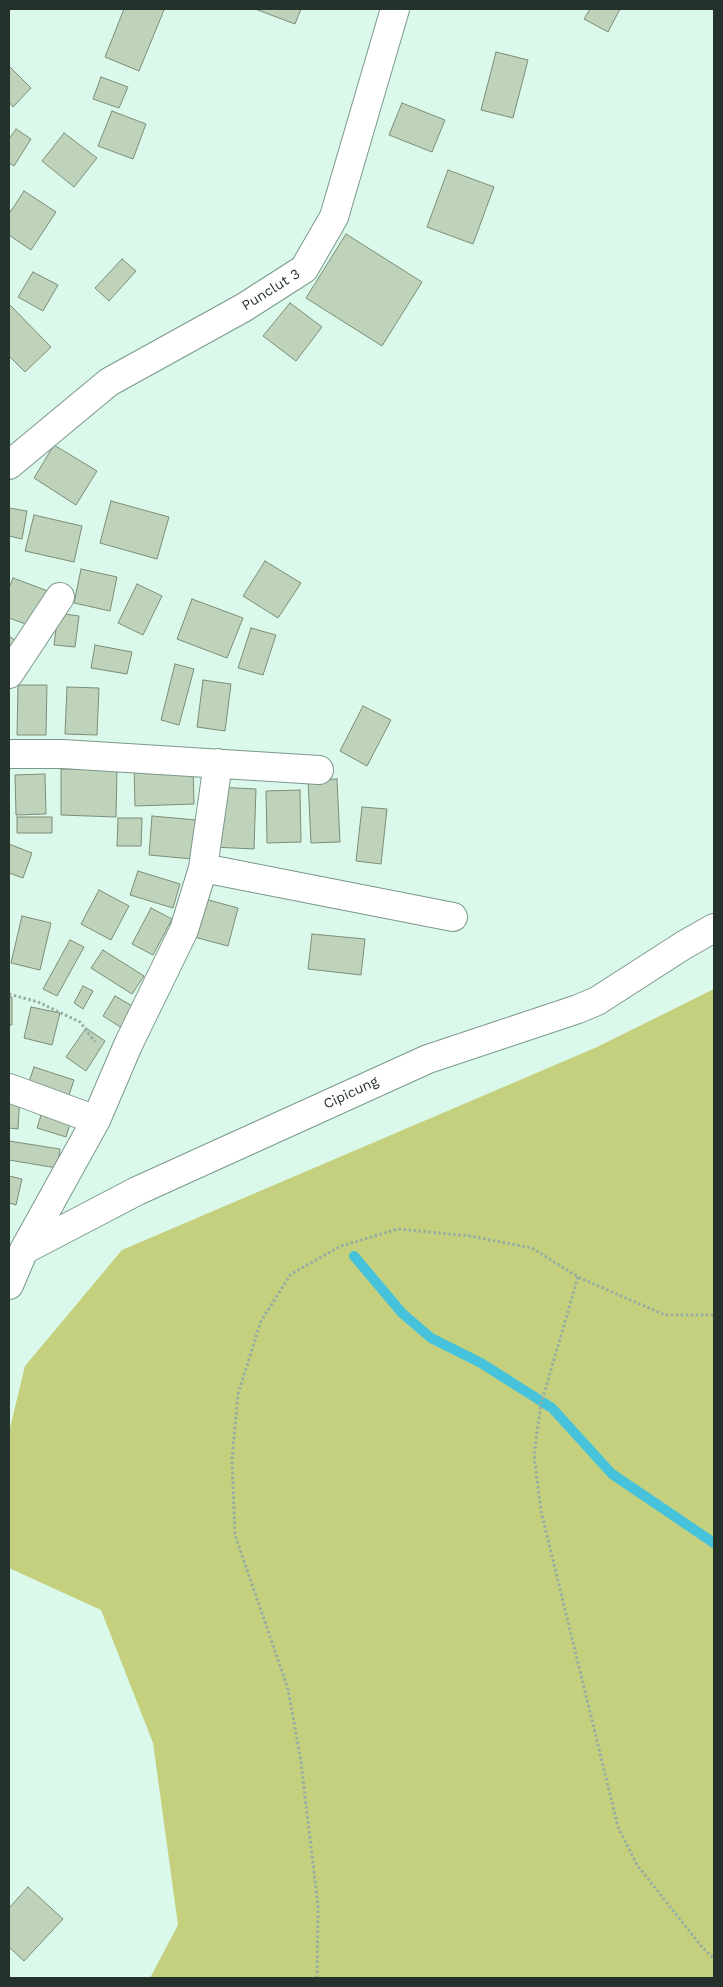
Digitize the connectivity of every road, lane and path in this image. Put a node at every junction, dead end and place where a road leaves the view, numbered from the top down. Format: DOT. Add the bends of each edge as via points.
graph roads {
  1 [pos="395,9"];
  2 [pos="9,465"];
  3 [pos="60,598"];
  4 [pos="9,674"];
  5 [pos="9,754"];
  6 [pos="218,763"];
  7 [pos="319,770"];
  8 [pos="203,868"];
  9 [pos="453,917"];
  10 [pos="714,928"];
  11 [pos="9,994"];
  12 [pos="80,1022"];
  13 [pos="9,1088"];
  14 [pos="96,1120"];
  15 [pos="24,1250"];
  16 [pos="578,1277"];
  17 [pos="9,1285"];
  18 [pos="714,1315"];
  19 [pos="714,1959"];
  20 [pos="317,1978"];
  1 -- 2 [label="street, Punclut 3" via="334,217 304,269 243,308 109,382"];
  3 -- 4 [label="street"];
  5 -- 6 [label="street"];
  6 -- 7 [label="street"];
  6 -- 8 [label="street"];
  8 -- 9 [label="street"];
  8 -- 14 [label="street" via="184,930"];
  10 -- 15 [label="street, Cipicung" via="578,1009 428,1059 137,1191"];
  11 -- 12 [label="path" via="38,1002"];
  13 -- 14 [label="street"];
  14 -- 15 [label="street"];
  15 -- 17 [label="street"];
  16 -- 18 [label="path" via="665,1315"];
  16 -- 19 [label="path" via="542,1404 534,1455 542,1512 618,1828 637,1865"];
  16 -- 20 [label="path" via="532,1248 470,1236 398,1229 341,1246 291,1274 261,1321 238,1394 232,1460 235,1535 288,1690 301,1762 318,1906"];
}
